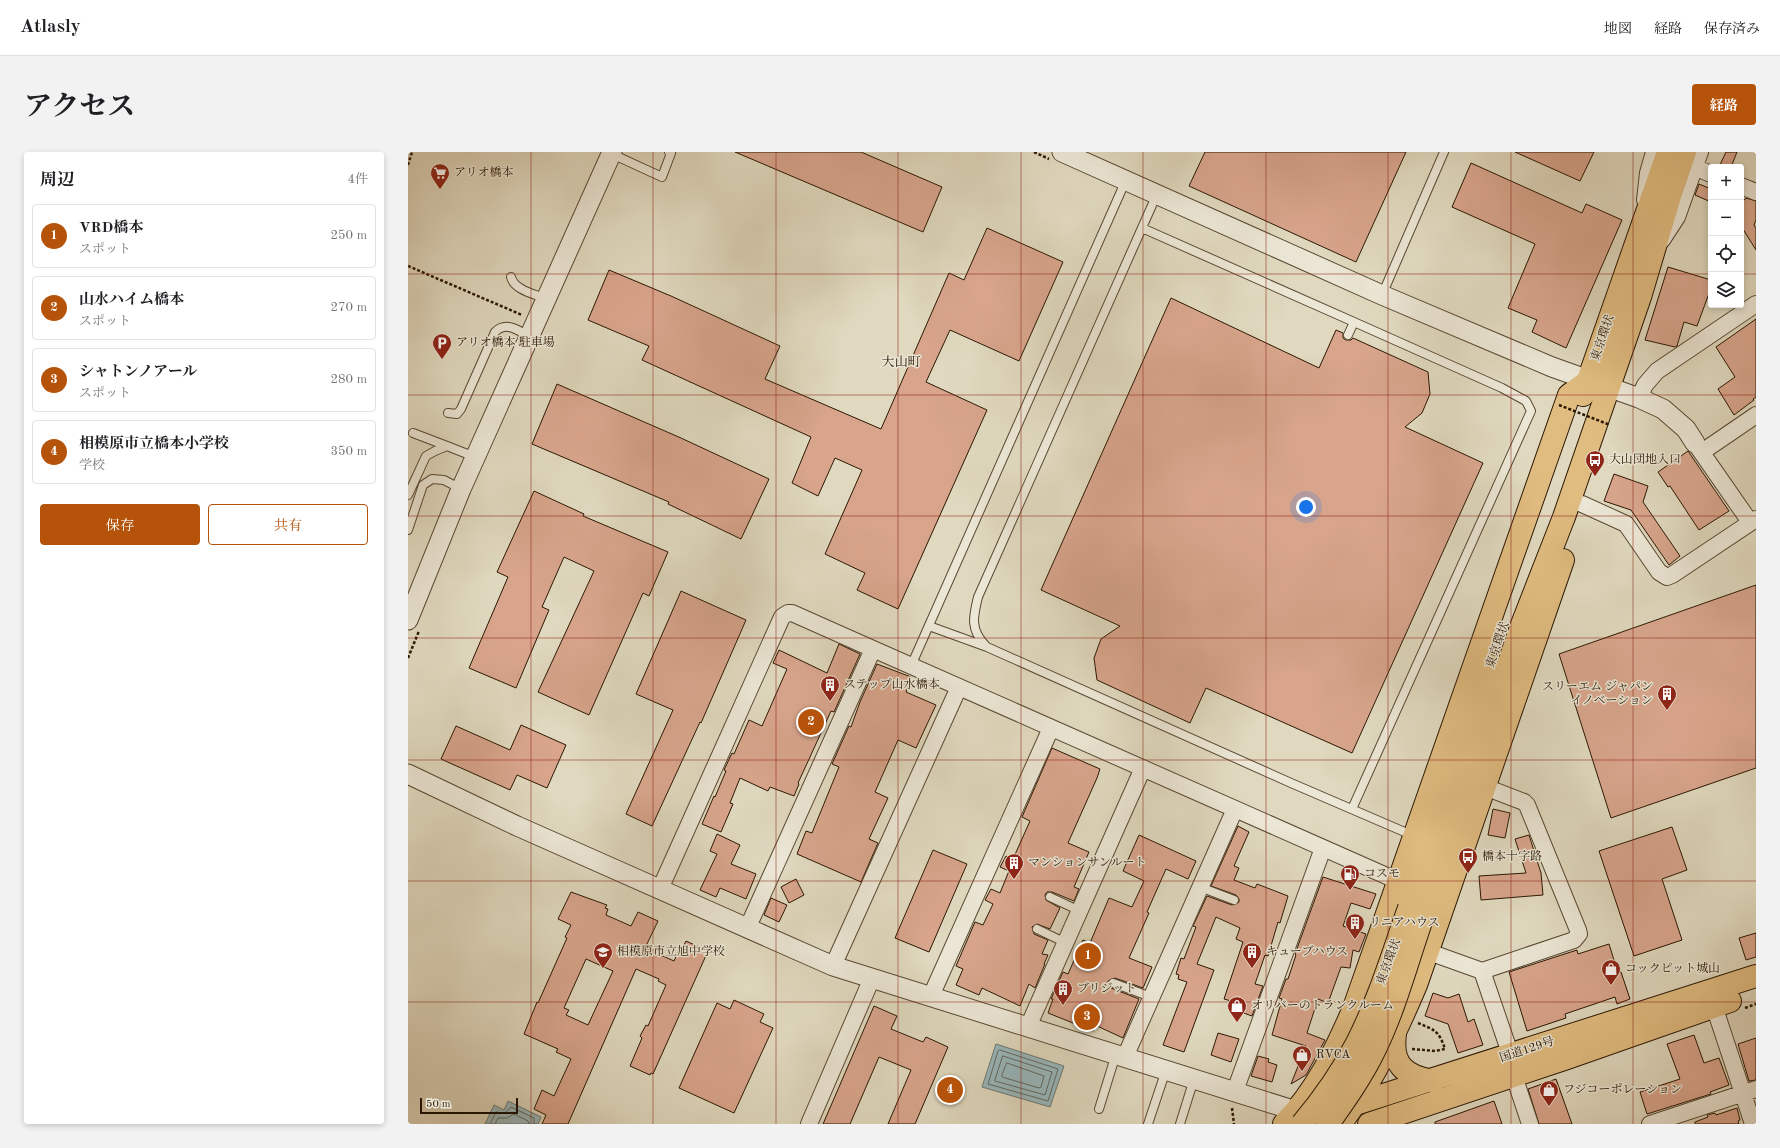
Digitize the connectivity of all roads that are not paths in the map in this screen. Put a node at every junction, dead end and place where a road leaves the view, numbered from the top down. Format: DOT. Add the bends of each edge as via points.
graph roads {
  1 [pos="669,152"];
  2 [pos="1444,152"];
  3 [pos="1654,152"];
  4 [pos="1668,152"];
  5 [pos="1700,152"];
  6 [pos="612,153"];
  7 [pos="1059,157"];
  8 [pos="1690,160"];
  9 [pos="1708,172"];
  10 [pos="1126,180"];
  11 [pos="1744,187"];
  12 [pos="1756,192"];
  13 [pos="1157,194"];
  14 [pos="1642,225"];
  15 [pos="1142,228"];
  16 [pos="511,277"];
  17 [pos="1382,295"];
  18 [pos="546,299"];
  19 [pos="1756,304"];
  20 [pos="1354,322"];
  21 [pos="1348,335"];
  22 [pos="529,336"];
  23 [pos="1598,384"];
  24 [pos="1639,398"];
  25 [pos="448,413"];
  26 [pos="1756,415"];
  27 [pos="1605,420"];
  28 [pos="413,433"];
  29 [pos="447,446"];
  30 [pos="1699,447"];
  31 [pos="475,457"];
  32 [pos="460,489"];
  33 [pos="408,495"];
  34 [pos="1582,504"];
  35 [pos="1753,520"];
  36 [pos="408,530"];
  37 [pos="408,620"];
  38 [pos="929,626"];
  39 [pos="987,647"];
  40 [pos="873,649"];
  41 [pos="911,666"];
  42 [pos="959,687"];
  43 [pos="1051,728"];
  44 [pos="1143,768"];
  45 [pos="408,774"];
  46 [pos="1485,787"];
  47 [pos="1235,809"];
  48 [pos="1352,809"];
  49 [pos="1414,836"];
  50 [pos="1323,848"];
  51 [pos="1398,881"];
  52 [pos="1200,887"];
  53 [pos="660,889"];
  54 [pos="1050,897"];
  55 [pos="1234,900"];
  56 [pos="1416,910"];
  57 [pos="1080,911"];
  58 [pos="747,929"];
  59 [pos="1037,929"];
  60 [pos="1066,943"];
  61 [pos="1428,952"];
  62 [pos="833,966"];
  63 [pos="1482,971"];
  64 [pos="1756,976"];
  65 [pos="872,978"];
  66 [pos="1113,982"];
  67 [pos="1756,992"];
  68 [pos="931,996"];
  69 [pos="1151,997"];
  70 [pos="1714,1006"];
  71 [pos="1028,1027"];
  72 [pos="1402,1042"];
  73 [pos="1121,1055"];
  74 [pos="1512,1066"];
  75 [pos="1166,1069"];
  76 [pos="1194,1078"];
  77 [pos="1432,1081"];
  78 [pos="1235,1091"];
  79 [pos="1750,1091"];
  80 [pos="1355,1105"];
  81 [pos="1099,1109"];
  82 [pos="1294,1120"];
  83 [pos="1371,1123"];
  84 [pos="809,1124"];
  85 [pos="1148,1124"];
  86 [pos="1180,1124"];
  87 [pos="1328,1124"];
  88 [pos="1340,1124"];
  89 [pos="1530,1124"];
  90 [pos="1650,1124"];
  91 [pos="1753,1124"];
  1 -- 6 [label="lane" via="671,153 662,177"];
  2 -- 17 [label="lane"];
  3 -- 14 [label="street" via="1648,173"];
  4 -- 14 [label="highway, 東京環状"];
  5 -- 8 [label="street"];
  6 -- 18 [label="street"];
  7 -- 10 [label="street"];
  8 -- 9 [label="street"];
  8 -- 23 [label="highway, 東京環状" via="1670,196 1640,297"];
  10 -- 13 [label="street"];
  10 -- 38 [label="lane"];
  11 -- 12 [label="street"];
  13 -- 15 [label="lane"];
  13 -- 17 [label="street"];
  14 -- 23 [label="highway, 東京環状"];
  15 -- 20 [label="lane"];
  15 -- 39 [label="lane" via="978,597 974,614 975,630"];
  16 -- 18 [label="lane" via="512,283 518,287"];
  17 -- 23 [label="street"];
  18 -- 22 [label="street"];
  19 -- 24 [label="street" via="1657,371 1644,385"];
  20 -- 21 [label="lane"];
  20 -- 48 [label="lane" via="1502,388 1526,401 1531,411"];
  22 -- 25 [label="lane" via="508,326 500,327 494,332 461,409 457,414"];
  22 -- 31 [label="street"];
  23 -- 24 [label="street"];
  23 -- 27 [label="highway, 東京環状"];
  23 -- 49 [label="highway" via="1569,395"];
  23 -- 56 [label="highway, 東京環状"];
  24 -- 30 [label="street" via="1676,418"];
  26 -- 30 [label="street"];
  27 -- 34 [label="highway"];
  27 -- 56 [label="highway, 東京環状" via="1521,627"];
  28 -- 29 [label="lane"];
  29 -- 31 [label="lane"];
  29 -- 33 [label="lane" via="426,456"];
  30 -- 35 [label="street"];
  31 -- 32 [label="street"];
  32 -- 36 [label="lane" via="444,480 432,479 423,485"];
  32 -- 37 [label="street"];
  34 -- 35 [label="street" via="1626,524 1659,572 1667,576"];
  34 -- 46 [label="highway"];
  38 -- 39 [label="lane"];
  38 -- 41 [label="lane"];
  39 -- 48 [label="lane"];
  40 -- 41 [label="street"];
  40 -- 53 [label="street" via="792,613 782,617"];
  40 -- 58 [label="street"];
  41 -- 42 [label="street"];
  42 -- 43 [label="street"];
  42 -- 62 [label="street"];
  43 -- 44 [label="street"];
  43 -- 68 [label="street"];
  44 -- 47 [label="street"];
  44 -- 57 [label="street"];
  45 -- 53 [label="street" via="517,826"];
  46 -- 61 [label="highway"];
  46 -- 63 [label="street" via="1527,805 1578,934 1574,940"];
  47 -- 50 [label="street"];
  47 -- 52 [label="street"];
  48 -- 49 [label="lane"];
  49 -- 51 [label="highway"];
  50 -- 51 [label="street"];
  50 -- 78 [label="street"];
  51 -- 82 [label="highway" via="1342,1036"];
  52 -- 55 [label="lane"];
  52 -- 69 [label="street"];
  53 -- 58 [label="street"];
  54 -- 57 [label="lane"];
  56 -- 82 [label="highway, 東京環状, bridge" via="1358,1042 1344,1067 1327,1092"];
  56 -- 87 [label="highway, 東京環状, bridge" via="1397,993 1375,1048 1362,1073"];
  57 -- 60 [label="street"];
  58 -- 62 [label="street"];
  59 -- 60 [label="lane"];
  60 -- 71 [label="street"];
  61 -- 63 [label="street"];
  61 -- 72 [label="highway" via="1416,986"];
  62 -- 65 [label="street"];
  63 -- 74 [label="street"];
  64 -- 74 [label="highway, 国道129号"];
  65 -- 68 [label="street"];
  65 -- 84 [label="street"];
  66 -- 69 [label="lane"];
  67 -- 70 [label="highway, 国道129号"];
  68 -- 71 [label="street"];
  69 -- 73 [label="street"];
  70 -- 74 [label="highway, 国道129号"];
  70 -- 79 [label="street"];
  71 -- 73 [label="street"];
  72 -- 77 [label="highway" via="1394,1053 1397,1061 1413,1076"];
  72 -- 80 [label="highway" via="1386,1052"];
  73 -- 75 [label="street"];
  73 -- 81 [label="lane"];
  74 -- 77 [label="highway, 国道129号"];
  74 -- 83 [label="highway, 国道129号"];
  74 -- 89 [label="street"];
  75 -- 76 [label="street"];
  75 -- 85 [label="lane"];
  76 -- 78 [label="street"];
  76 -- 86 [label="lane"];
  77 -- 80 [label="highway, 国道129号"];
  78 -- 82 [label="street"];
  79 -- 90 [label="street"];
  79 -- 91 [label="street"];
  80 -- 82 [label="highway, 国道129号"];
  80 -- 88 [label="highway"];
  82 -- 88 [label="highway, 国道129号"];
  83 -- 88 [label="highway, 国道129号"];
}
